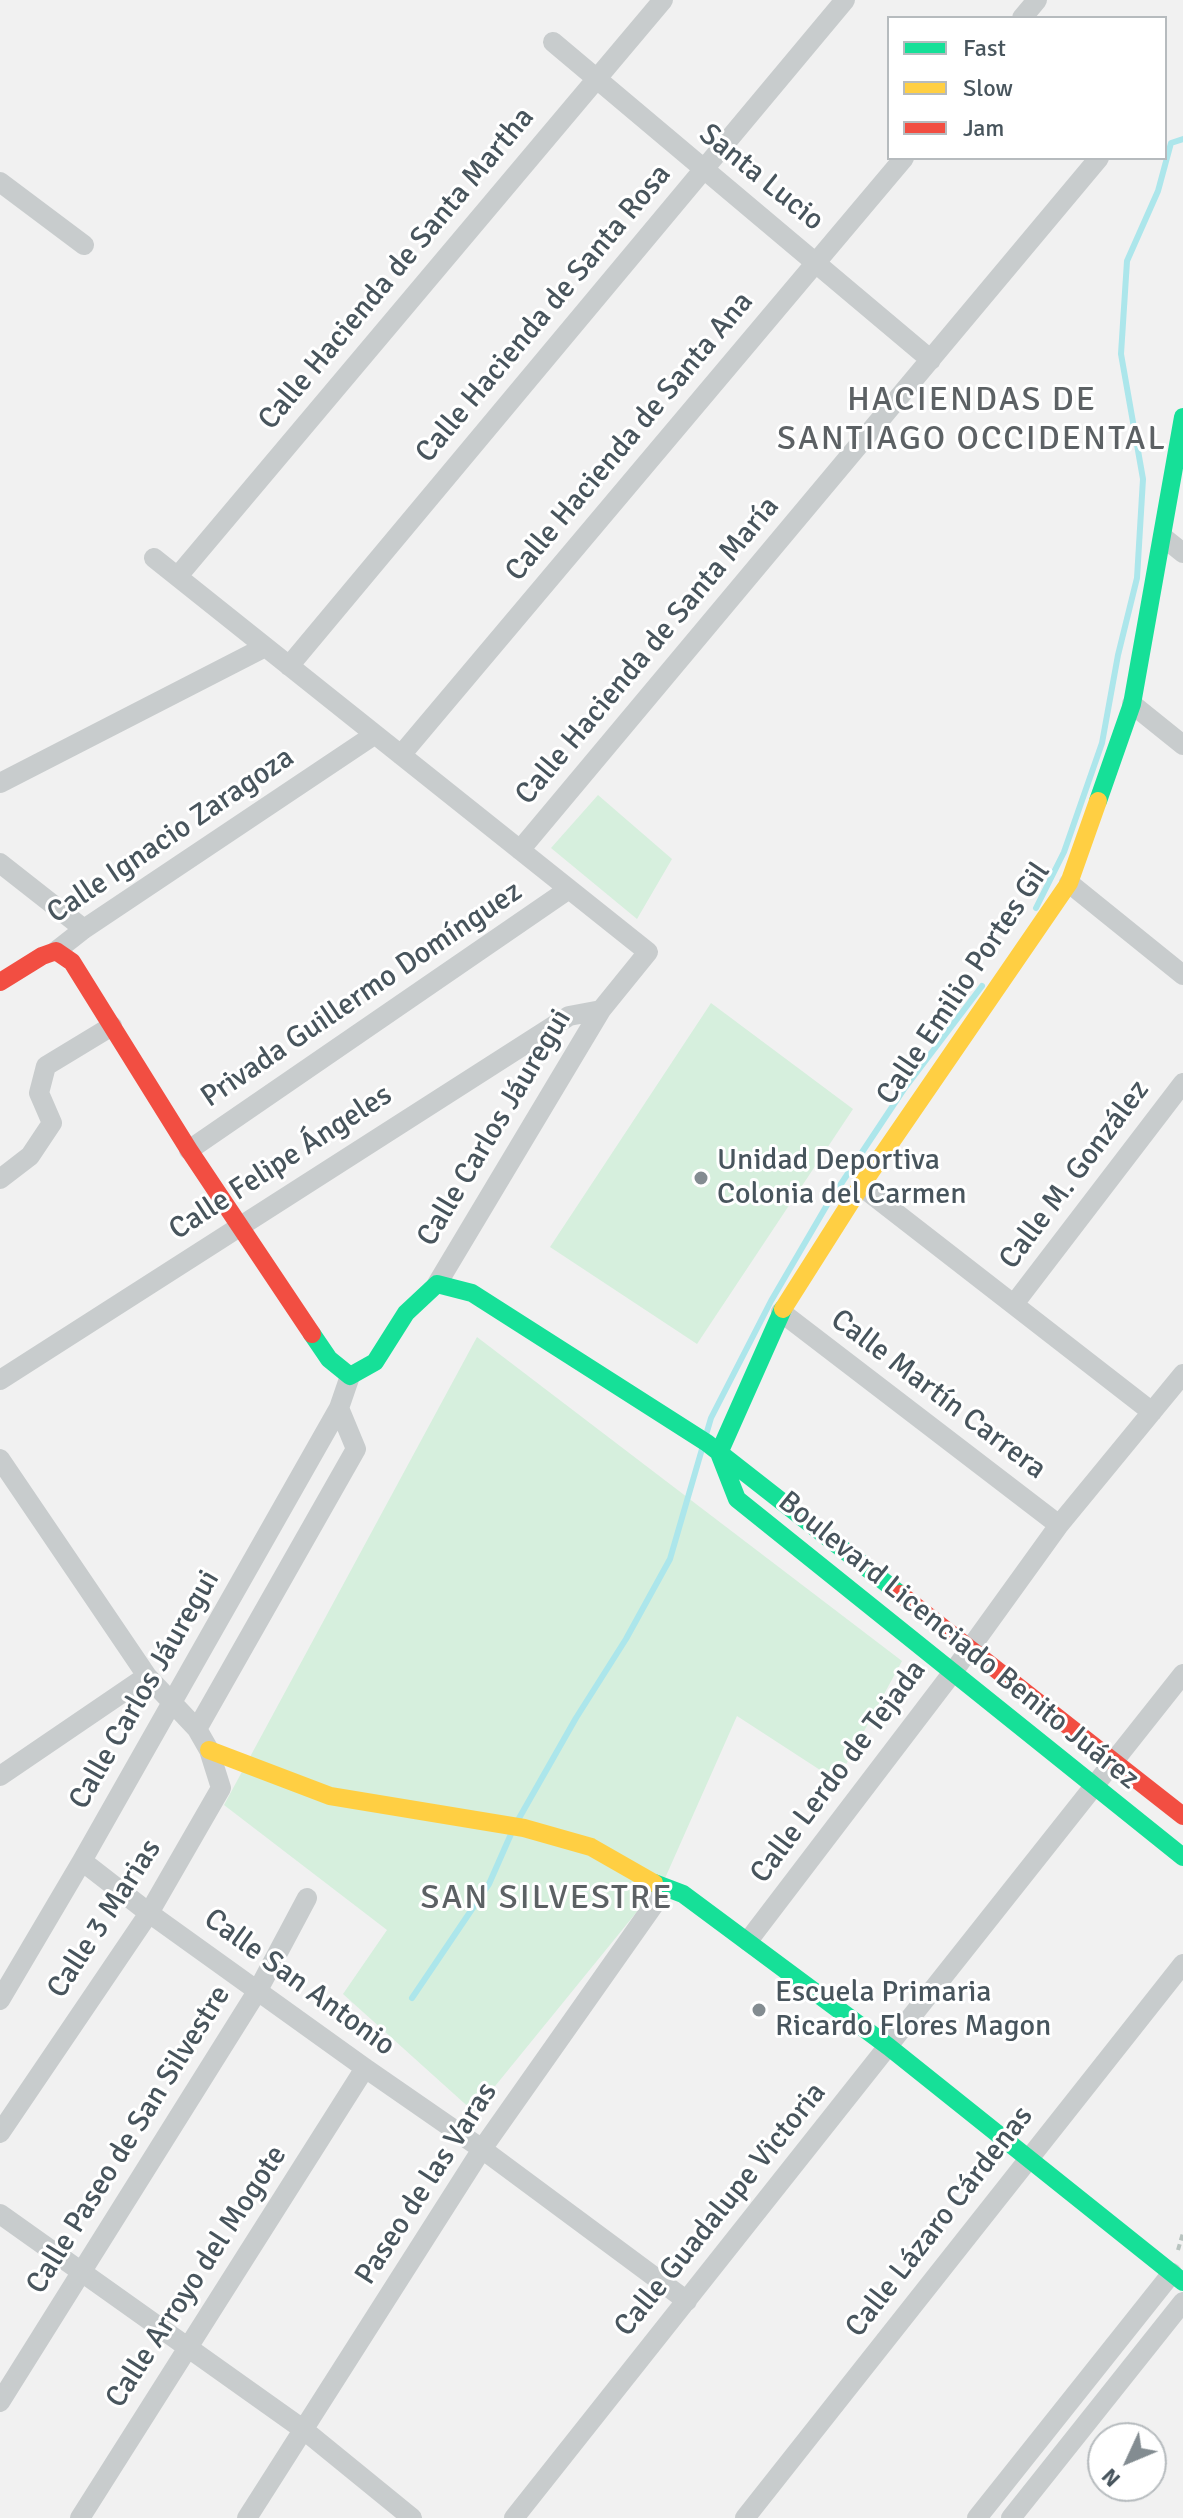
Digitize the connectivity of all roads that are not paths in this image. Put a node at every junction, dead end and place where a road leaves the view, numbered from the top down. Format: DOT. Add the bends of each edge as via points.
graph roads {
  1 [pos="663,0"];
  2 [pos="845,0"];
  3 [pos="1037,0"];
  4 [pos="1024,16"];
  5 [pos="553,42"];
  6 [pos="597,78"];
  7 [pos="902,160"];
  8 [pos="1097,160"];
  9 [pos="703,170"];
  10 [pos="0,182"];
  11 [pos="84,245"];
  12 [pos="817,262"];
  13 [pos="931,360"];
  14 [pos="1183,417"];
  15 [pos="1163,537"];
  16 [pos="1183,553"];
  17 [pos="154,558"];
  18 [pos="178,576"];
  19 [pos="265,647"];
  20 [pos="289,666"];
  21 [pos="1132,704"];
  22 [pos="374,735"];
  23 [pos="1183,745"];
  24 [pos="401,755"];
  25 [pos="0,783"];
  26 [pos="520,850"];
  27 [pos="0,863"];
  28 [pos="1069,883"];
  29 [pos="569,889"];
  30 [pos="84,929"];
  31 [pos="56,951"];
  32 [pos="1183,975"];
  33 [pos="0,982"];
  34 [pos="601,1010"];
  35 [pos="112,1026"];
  36 [pos="1183,1083"];
  37 [pos="189,1150"];
  38 [pos="0,1179"];
  39 [pos="861,1186"];
  40 [pos="239,1225"];
  41 [pos="437,1284"];
  42 [pos="1014,1304"];
  43 [pos="781,1312"];
  44 [pos="1183,1374"];
  45 [pos="350,1376"];
  46 [pos="0,1380"];
  47 [pos="339,1408"];
  48 [pos="1152,1412"];
  49 [pos="713,1448"];
  50 [pos="0,1459"];
  51 [pos="1059,1525"];
  52 [pos="970,1648"];
  53 [pos="953,1672"];
  54 [pos="1183,1674"];
  55 [pos="147,1676"];
  56 [pos="171,1702"];
  57 [pos="197,1729"];
  58 [pos="209,1750"];
  59 [pos="1114,1761"];
  60 [pos="0,1776"];
  61 [pos="1095,1786"];
  62 [pos="1183,1816"];
  63 [pos="1183,1857"];
  64 [pos="82,1861"];
  65 [pos="665,1889"];
  66 [pos="307,1898"];
  67 [pos="149,1913"];
  68 [pos="748,1941"];
  69 [pos="1183,1964"];
  70 [pos="258,1990"];
  71 [pos="0,2000"];
  72 [pos="889,2047"];
  73 [pos="365,2068"];
  74 [pos="0,2133"];
  75 [pos="482,2149"];
  76 [pos="1029,2159"];
  77 [pos="0,2214"];
  78 [pos="83,2271"];
  79 [pos="1178,2277"];
  80 [pos="687,2301"];
  81 [pos="1183,2302"];
  82 [pos="187,2348"];
  83 [pos="0,2402"];
  84 [pos="304,2430"];
  85 [pos="80,2518"];
  86 [pos="247,2518"];
  87 [pos="412,2518"];
  88 [pos="514,2518"];
  89 [pos="745,2518"];
  90 [pos="977,2518"];
  91 [pos="1011,2518"];
  1 -- 6 [label="street, Calle Hacienda de Santa Martha"];
  2 -- 9 [label="street, Calle Hacienda de Santa Rosa"];
  3 -- 4 [label="street"];
  5 -- 6 [label="street, Santa Lucio"];
  6 -- 9 [label="street, Santa Lucio"];
  6 -- 18 [label="street, Calle Hacienda de Santa Martha"];
  7 -- 12 [label="street, Calle Hacienda de Santa Ana"];
  8 -- 13 [label="street, Calle Hacienda de Santa María"];
  9 -- 12 [label="street, Santa Lucio"];
  9 -- 20 [label="street, Calle Hacienda de Santa Rosa"];
  10 -- 11 [label="street"];
  12 -- 13 [label="street, Santa Lucio"];
  12 -- 24 [label="street, Calle Hacienda de Santa Ana"];
  13 -- 26 [label="street, Calle Hacienda de Santa María"];
  14 -- 15 [label="street, Calle Emilio Portes Gil"];
  15 -- 16 [label="street"];
  15 -- 21 [label="street, Calle Emilio Portes Gil"];
  17 -- 18 [label="street"];
  18 -- 19 [label="street"];
  19 -- 20 [label="street"];
  19 -- 25 [label="street"];
  20 -- 22 [label="street"];
  21 -- 23 [label="street"];
  21 -- 28 [label="street, Calle Emilio Portes Gil"];
  22 -- 24 [label="street"];
  22 -- 30 [label="street, Calle Ignacio Zaragoza"];
  24 -- 26 [label="street"];
  26 -- 29 [label="street"];
  27 -- 30 [label="street"];
  28 -- 32 [label="street"];
  28 -- 39 [label="street, Calle Emilio Portes Gil"];
  29 -- 34 [label="street, Calle Carlos Jáuregui" via="648,952"];
  29 -- 37 [label="street, Privada Guillermo Domínguez"];
  30 -- 31 [label="street, Calle Ignacio Zaragoza"];
  31 -- 33 [label="street, Calle Ignacio Zaragoza"];
  31 -- 35 [label="street" via="72,962"];
  34 -- 40 [label="street, Calle Felipe Ángeles" via="569,1016"];
  34 -- 41 [label="street, Calle Carlos Jáuregui"];
  35 -- 37 [label="street"];
  35 -- 38 [label="street" via="46,1066 39,1093 52,1123 30,1156"];
  36 -- 42 [label="street, Calle M. González"];
  37 -- 40 [label="street"];
  39 -- 42 [label="street"];
  39 -- 43 [label="street, Calle Emilio Portes Gil"];
  40 -- 45 [label="street" via="329,1359"];
  40 -- 46 [label="street, Calle Felipe Ángeles"];
  41 -- 45 [label="street, Calle Carlos Jáuregui" via="406,1313 375,1362"];
  41 -- 49 [label="street" via="472,1293"];
  42 -- 48 [label="street"];
  43 -- 49 [label="street, Calle Emilio Portes Gil"];
  43 -- 51 [label="street, Calle Martín Carrera"];
  44 -- 48 [label="street, Calle Lerdo de Tejada"];
  45 -- 47 [label="street, Calle Carlos Jáuregui"];
  47 -- 56 [label="street, Calle Carlos Jáuregui"];
  47 -- 57 [label="street" via="356,1449"];
  48 -- 51 [label="street, Calle Lerdo de Tejada"];
  49 -- 52 [label="street, Boulevard Licenciado Benito Juárez"];
  49 -- 53 [label="street, Boulevard Licenciado Benito Juárez" via="737,1499"];
  50 -- 55 [label="street, Calle 3 Marias"];
  51 -- 52 [label="street, Calle Lerdo de Tejada"];
  52 -- 53 [label="street, Calle Lerdo de Tejada"];
  52 -- 59 [label="street, Boulevard Licenciado Benito Juárez"];
  53 -- 61 [label="street, Boulevard Licenciado Benito Juárez"];
  53 -- 68 [label="street, Calle Lerdo de Tejada"];
  54 -- 59 [label="street, Calle Guadalupe Victoria"];
  55 -- 56 [label="street, Calle 3 Marias"];
  55 -- 60 [label="street"];
  56 -- 57 [label="street, Calle 3 Marias"];
  56 -- 64 [label="street, Calle Carlos Jáuregui"];
  57 -- 58 [label="street, Calle 3 Marias"];
  58 -- 65 [label="street" via="330,1796 524,1828 591,1847"];
  58 -- 67 [label="street, Calle 3 Marias" via="221,1788"];
  59 -- 61 [label="street, Calle Guadalupe Victoria"];
  59 -- 62 [label="street, Boulevard Licenciado Benito Juárez"];
  61 -- 63 [label="street, Boulevard Licenciado Benito Juárez"];
  61 -- 72 [label="street, Calle Guadalupe Victoria"];
  64 -- 67 [label="street, Calle San Antonio"];
  64 -- 71 [label="street, Calle Carlos Jáuregui"];
  65 -- 68 [label="street" via="683,1894"];
  65 -- 75 [label="street, Paseo de las Varas"];
  66 -- 70 [label="street, Calle Paseo de San Silvestre"];
  67 -- 70 [label="street, Calle San Antonio"];
  67 -- 74 [label="street, Calle 3 Marias"];
  68 -- 72 [label="street"];
  69 -- 76 [label="street, Calle Lázaro Cárdenas"];
  70 -- 73 [label="street, Calle San Antonio"];
  70 -- 78 [label="street, Calle Paseo de San Silvestre"];
  72 -- 76 [label="street"];
  72 -- 80 [label="street, Calle Guadalupe Victoria"];
  73 -- 75 [label="street, Calle San Antonio"];
  73 -- 82 [label="street, Calle Arroyo del Mogote"];
  75 -- 80 [label="street, Calle San Antonio"];
  75 -- 84 [label="street, Paseo de las Varas"];
  76 -- 79 [label="street"];
  76 -- 89 [label="street, Calle Lázaro Cárdenas"];
  77 -- 78 [label="street"];
  78 -- 82 [label="street"];
  78 -- 83 [label="street, Calle Paseo de San Silvestre"];
  79 -- 90 [label="street"];
  80 -- 88 [label="street, Calle Guadalupe Victoria"];
  81 -- 91 [label="street"];
  82 -- 84 [label="street"];
  82 -- 85 [label="street, Calle Arroyo del Mogote"];
  84 -- 86 [label="street, Paseo de las Varas"];
  84 -- 87 [label="street"];
}
